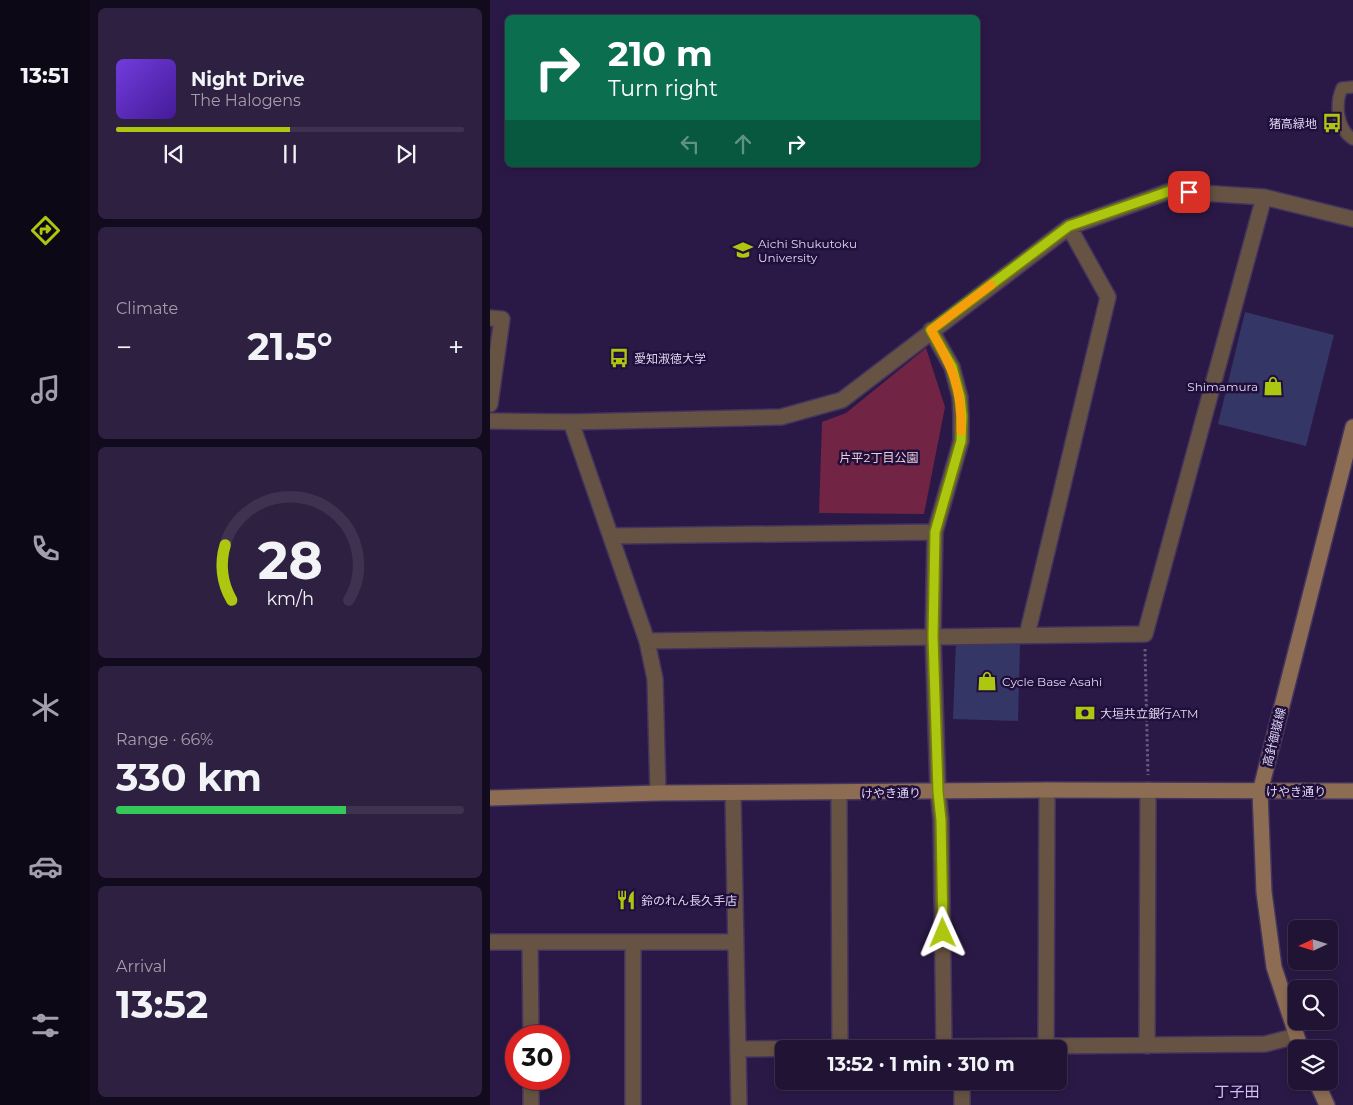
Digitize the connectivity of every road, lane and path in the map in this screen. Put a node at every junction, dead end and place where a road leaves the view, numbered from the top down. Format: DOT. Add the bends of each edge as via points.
graph roads {
  1 [pos="1353,87"];
  2 [pos="1353,139"];
  3 [pos="1264,197"];
  4 [pos="1353,219"];
  5 [pos="1069,226"];
  6 [pos="490,318"];
  7 [pos="931,330"];
  8 [pos="490,404"];
  9 [pos="490,421"];
  10 [pos="571,422"];
  11 [pos="1353,427"];
  12 [pos="935,532"];
  13 [pos="611,536"];
  14 [pos="1145,634"];
  15 [pos="1027,635"];
  16 [pos="933,636"];
  17 [pos="647,641"];
  18 [pos="1047,790"];
  19 [pos="1148,790"];
  20 [pos="1353,791"];
  21 [pos="938,792"];
  22 [pos="1260,792"];
  23 [pos="658,793"];
  24 [pos="839,793"];
  25 [pos="733,794"];
  26 [pos="490,798"];
  27 [pos="490,942"];
  28 [pos="530,942"];
  29 [pos="633,942"];
  30 [pos="735,942"];
  31 [pos="531,1025"];
  32 [pos="840,1040"];
  33 [pos="944,1040"];
  34 [pos="1046,1040"];
  35 [pos="1297,1040"];
  36 [pos="1288,1043"];
  37 [pos="1148,1046"];
  38 [pos="1067,1047"];
  39 [pos="739,1049"];
  40 [pos="775,1049"];
  41 [pos="531,1090"];
  42 [pos="962,1090"];
  43 [pos="1320,1090"];
  44 [pos="531,1105"];
  45 [pos="633,1105"];
  46 [pos="739,1105"];
  47 [pos="962,1105"];
  48 [pos="1327,1105"];
  1 -- 2 [label="lane" via="1342,88 1338,97 1340,124"];
  3 -- 4 [label="street"];
  3 -- 5 [label="street" via="1170,191"];
  3 -- 14 [label="street"];
  5 -- 7 [label="street"];
  5 -- 15 [label="street" via="1108,297"];
  6 -- 8 [label="street" via="502,319"];
  7 -- 10 [label="street" via="842,400 782,417"];
  7 -- 12 [label="street" via="952,367 962,416 961,441"];
  9 -- 10 [label="street"];
  10 -- 13 [label="street"];
  11 -- 22 [label="street, 高針御嶽線"];
  12 -- 13 [label="street"];
  12 -- 16 [label="street"];
  13 -- 17 [label="street"];
  14 -- 15 [label="street"];
  14 -- 19 [label="path"];
  15 -- 16 [label="street"];
  16 -- 17 [label="street"];
  16 -- 21 [label="street"];
  17 -- 23 [label="street" via="655,679"];
  18 -- 19 [label="street, けやき通り"];
  18 -- 21 [label="street, けやき通り"];
  18 -- 34 [label="street"];
  19 -- 22 [label="street, けやき通り"];
  19 -- 37 [label="street"];
  20 -- 22 [label="street, けやき通り"];
  21 -- 24 [label="street, けやき通り"];
  21 -- 33 [label="street"];
  22 -- 35 [label="street, 高針御嶽線" via="1264,892 1274,967"];
  23 -- 25 [label="street, けやき通り"];
  23 -- 26 [label="street, けやき通り"];
  24 -- 25 [label="street, けやき通り"];
  24 -- 32 [label="street"];
  25 -- 30 [label="street"];
  27 -- 28 [label="street"];
  28 -- 29 [label="street"];
  28 -- 31 [label="street"];
  29 -- 30 [label="street"];
  29 -- 45 [label="street"];
  30 -- 39 [label="street"];
  36 -- 37 [label="street"];
  37 -- 38 [label="street"];
  39 -- 40 [label="street"];
  39 -- 46 [label="street"];
  41 -- 44 [label="street"];
  42 -- 47 [label="street"];
  43 -- 48 [label="street"];
}
